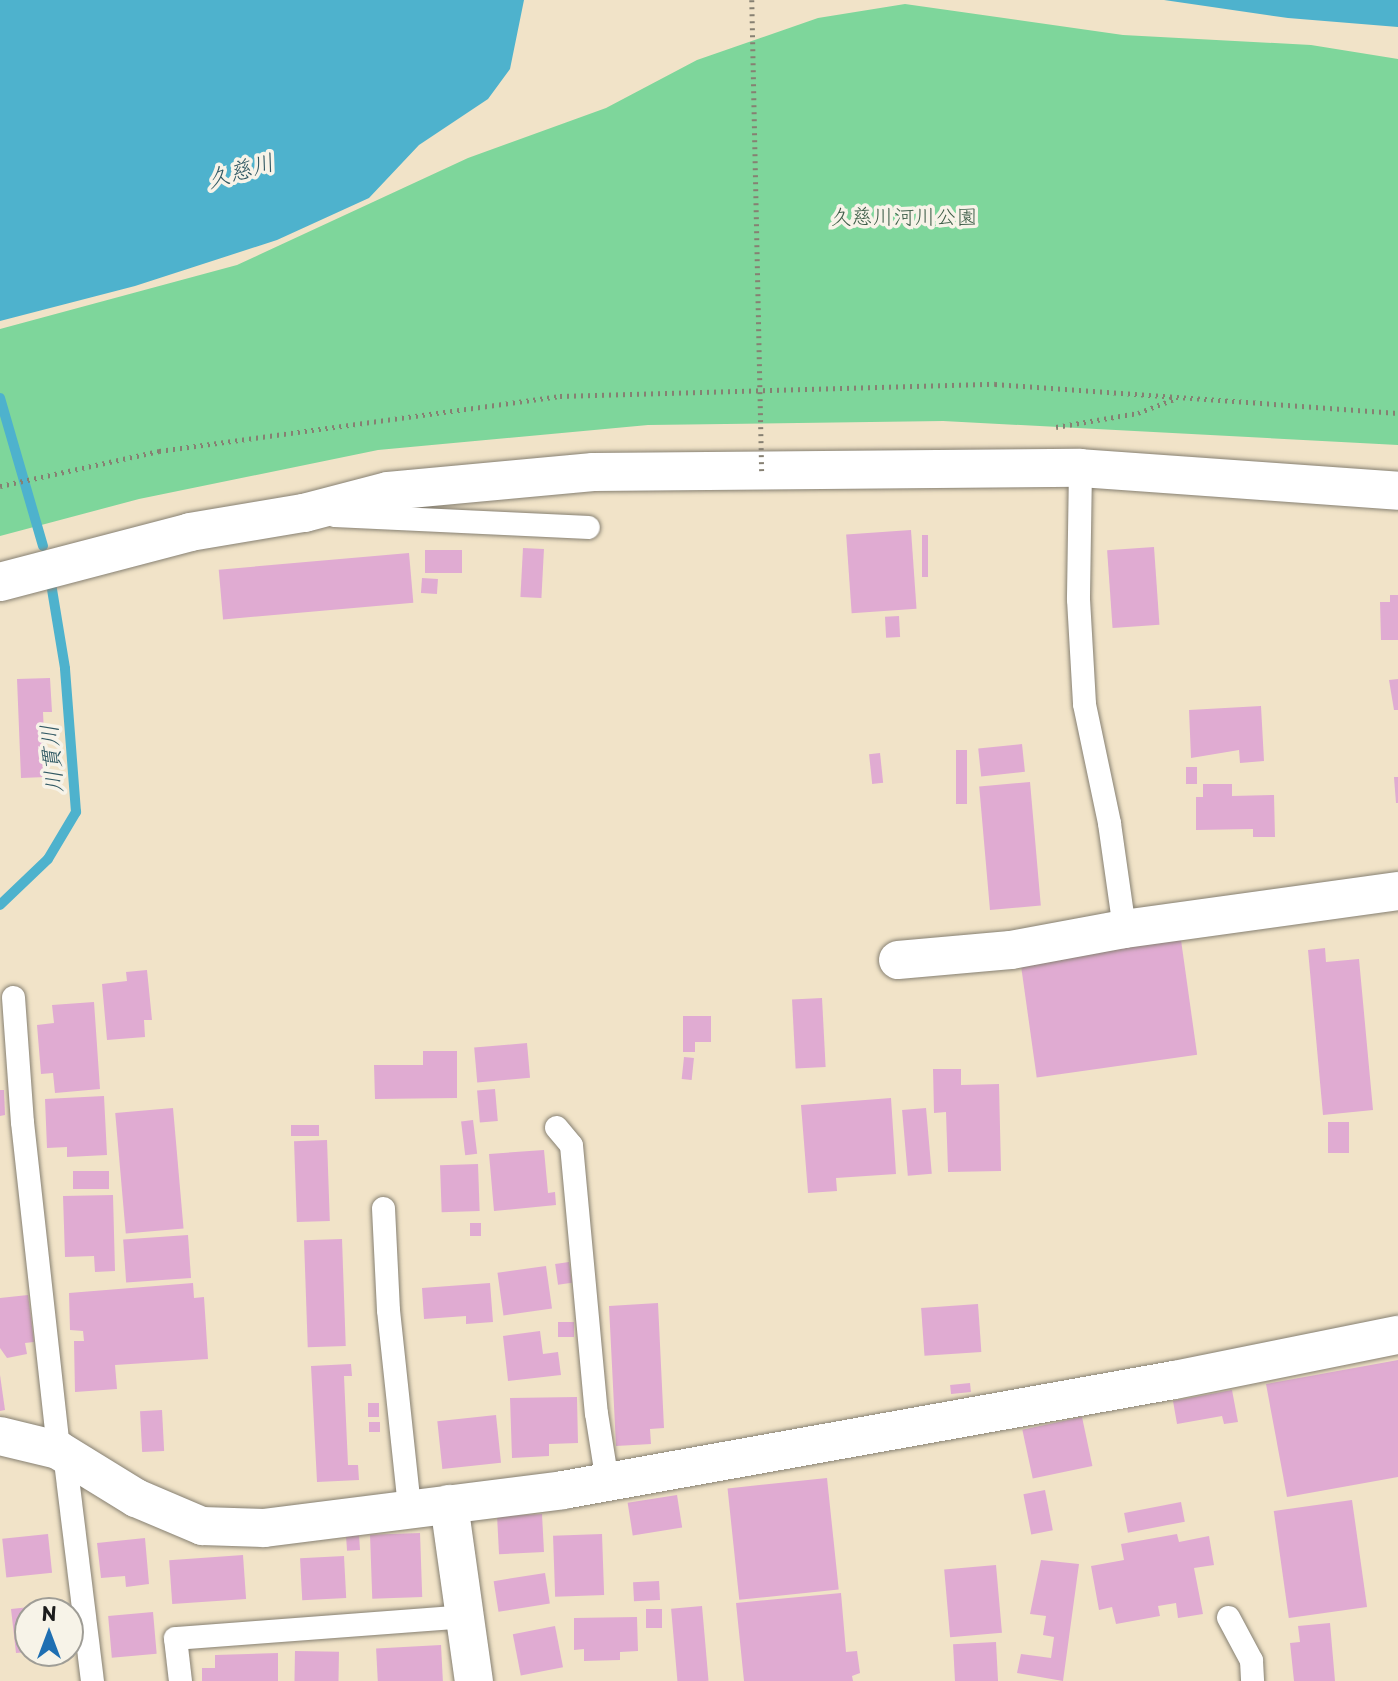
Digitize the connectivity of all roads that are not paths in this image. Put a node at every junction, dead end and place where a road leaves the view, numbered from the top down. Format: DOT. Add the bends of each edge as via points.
graph roads {
  1 [pos="1080,468"];
  2 [pos="1254,483"];
  3 [pos="1398,491"];
  4 [pos="1398,512"];
  5 [pos="304,513"];
  6 [pos="588,527"];
  7 [pos="0,582"];
  8 [pos="1398,891"];
  9 [pos="1124,929"];
  10 [pos="898,960"];
  11 [pos="13,997"];
  12 [pos="556,1127"];
  13 [pos="383,1208"];
  14 [pos="1398,1335"];
  15 [pos="0,1436"];
  16 [pos="61,1452"];
  17 [pos="607,1482"];
  18 [pos="449,1504"];
  19 [pos="409,1508"];
  20 [pos="464,1616"];
  21 [pos="1228,1617"];
  22 [pos="92,1681"];
  23 [pos="180,1681"];
  24 [pos="474,1681"];
  25 [pos="1252,1681"];
  1 -- 2 [label="street"];
  1 -- 5 [label="street" via="579,473 388,491"];
  1 -- 9 [label="lane" via="1078,599 1084,704 1109,822"];
  2 -- 3 [label="street"];
  2 -- 4 [label="street"];
  5 -- 6 [label="lane"];
  5 -- 7 [label="street" via="190,532"];
  8 -- 9 [label="street"];
  9 -- 10 [label="street" via="1011,950"];
  11 -- 16 [label="lane" via="22,1122"];
  12 -- 17 [label="lane" via="571,1145 596,1413"];
  13 -- 19 [label="lane" via="388,1310"];
  14 -- 17 [label="street"];
  15 -- 16 [label="street"];
  16 -- 19 [label="street" via="136,1498 202,1526 264,1528"];
  16 -- 22 [label="lane"];
  17 -- 18 [label="street"];
  18 -- 19 [label="street"];
  18 -- 20 [label="street"];
  20 -- 23 [label="lane" via="175,1638"];
  20 -- 24 [label="street"];
  21 -- 25 [label="lane" via="1251,1660"];
}
